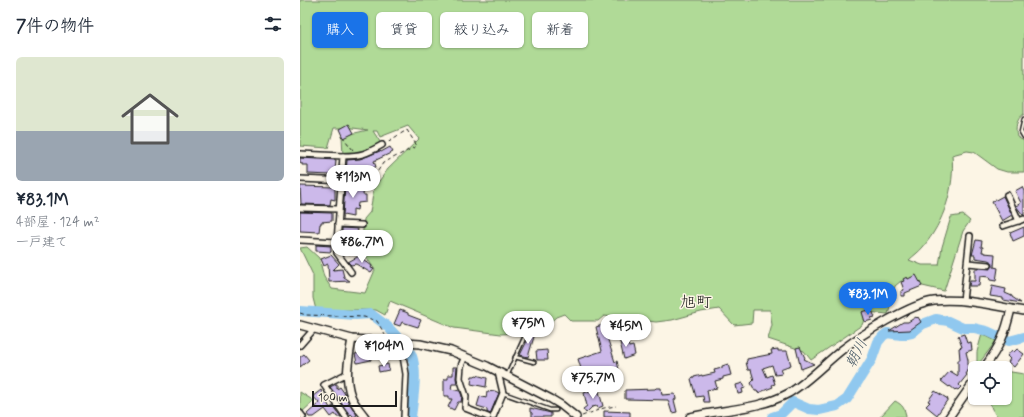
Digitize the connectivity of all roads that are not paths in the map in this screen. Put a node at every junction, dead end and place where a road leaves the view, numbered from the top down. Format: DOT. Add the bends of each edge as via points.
graph roads {
  1 [pos="1024,119"];
  2 [pos="1024,137"];
  3 [pos="382,145"];
  4 [pos="300,154"];
  5 [pos="343,156"];
  6 [pos="300,180"];
  7 [pos="341,182"];
  8 [pos="371,182"];
  9 [pos="1007,195"];
  10 [pos="300,208"];
  11 [pos="338,210"];
  12 [pos="1022,220"];
  13 [pos="338,224"];
  14 [pos="362,226"];
  15 [pos="1003,226"];
  16 [pos="970,236"];
  17 [pos="300,240"];
  18 [pos="337,242"];
  19 [pos="968,263"];
  20 [pos="989,265"];
  21 [pos="351,272"];
  22 [pos="963,301"];
  23 [pos="1011,309"];
  24 [pos="1024,311"];
  25 [pos="300,325"];
  26 [pos="314,329"];
  27 [pos="525,336"];
  28 [pos="352,339"];
  29 [pos="398,342"];
  30 [pos="300,345"];
  31 [pos="465,356"];
  32 [pos="515,356"];
  33 [pos="988,361"];
  34 [pos="534,362"];
  35 [pos="498,372"];
  36 [pos="348,373"];
  37 [pos="507,377"];
  38 [pos="968,390"];
  39 [pos="503,393"];
  40 [pos="556,410"];
  41 [pos="346,417"];
  42 [pos="365,417"];
  43 [pos="404,417"];
  44 [pos="488,417"];
  45 [pos="493,417"];
  46 [pos="576,417"];
  47 [pos="690,417"];
  48 [pos="949,417"];
  1 -- 2 [label="lane" via="1021,132"];
  3 -- 5 [label="street" via="357,156"];
  4 -- 5 [label="street"];
  5 -- 7 [label="street"];
  6 -- 7 [label="street"];
  7 -- 8 [label="street"];
  7 -- 11 [label="street"];
  9 -- 12 [label="street"];
  10 -- 11 [label="street"];
  11 -- 13 [label="street"];
  12 -- 15 [label="street"];
  13 -- 14 [label="street"];
  13 -- 18 [label="street"];
  16 -- 19 [label="street"];
  17 -- 18 [label="street"];
  18 -- 21 [label="street" via="337,254"];
  19 -- 20 [label="street"];
  19 -- 22 [label="street"];
  22 -- 23 [label="street"];
  22 -- 47 [label="street" via="921,304 858,337 799,386 774,400 754,407"];
  23 -- 24 [label="street"];
  23 -- 33 [label="street" via="1002,340"];
  25 -- 26 [label="street"];
  26 -- 28 [label="street"];
  26 -- 30 [label="street"];
  27 -- 32 [label="lane"];
  28 -- 29 [label="street"];
  28 -- 36 [label="street"];
  29 -- 31 [label="street" via="435,347"];
  29 -- 43 [label="street" via="406,374"];
  31 -- 35 [label="street"];
  31 -- 44 [label="street" via="460,378 466,396 465,408"];
  32 -- 34 [label="lane"];
  32 -- 37 [label="lane"];
  35 -- 37 [label="street"];
  35 -- 39 [label="street"];
  36 -- 41 [label="street" via="324,385"];
  36 -- 42 [label="street" via="351,395"];
  37 -- 46 [label="street" via="556,402"];
  38 -- 48 [label="street"];
  39 -- 40 [label="lane"];
  39 -- 45 [label="street"];
}
